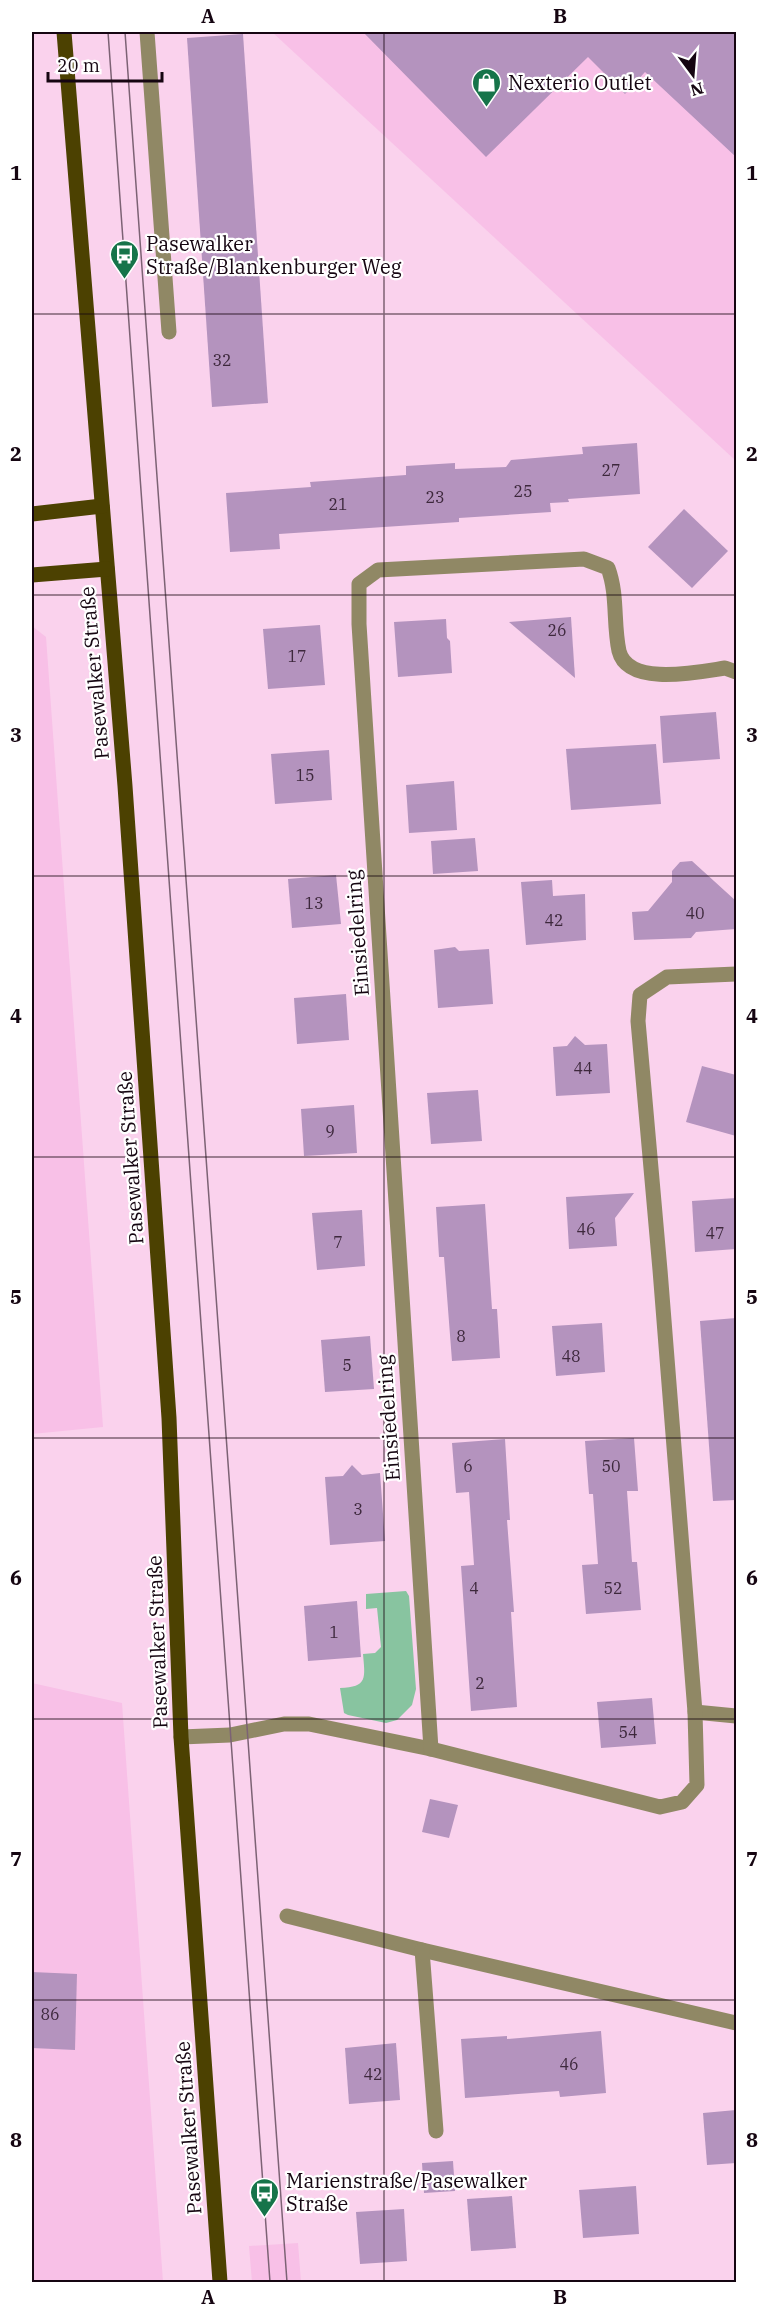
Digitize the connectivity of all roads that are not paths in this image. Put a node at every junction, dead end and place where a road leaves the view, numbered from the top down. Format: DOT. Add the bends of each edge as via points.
graph roads {
  1 [pos="64,32"];
  2 [pos="147,32"];
  3 [pos="169,332"];
  4 [pos="102,507"];
  5 [pos="32,514"];
  6 [pos="107,569"];
  7 [pos="32,575"];
  8 [pos="736,672"];
  9 [pos="736,974"];
  10 [pos="695,1712"];
  11 [pos="736,1716"];
  12 [pos="181,1737"];
  13 [pos="431,1749"];
  14 [pos="287,1916"];
  15 [pos="422,1950"];
  16 [pos="736,2023"];
  17 [pos="436,2131"];
  18 [pos="220,2283"];
  1 -- 4 [label="main road, Pasewalker Straße"];
  2 -- 3 [label="street"];
  4 -- 5 [label="main road"];
  4 -- 6 [label="main road, Pasewalker Straße"];
  6 -- 7 [label="main road"];
  6 -- 12 [label="main road, Pasewalker Straße" via="169,1418"];
  8 -- 13 [label="street, Einsiedelring" via="725,668 649,675 626,665 619,652 614,585 608,568 584,560 378,570 359,584"];
  9 -- 10 [label="street" via="667,977 640,995 638,1021"];
  10 -- 11 [label="street"];
  10 -- 13 [label="street" via="697,1785 682,1802 660,1807"];
  12 -- 13 [label="street" via="309,1724"];
  12 -- 18 [label="main road, Pasewalker Straße"];
  14 -- 15 [label="street"];
  15 -- 16 [label="street"];
  15 -- 17 [label="street"];
}
